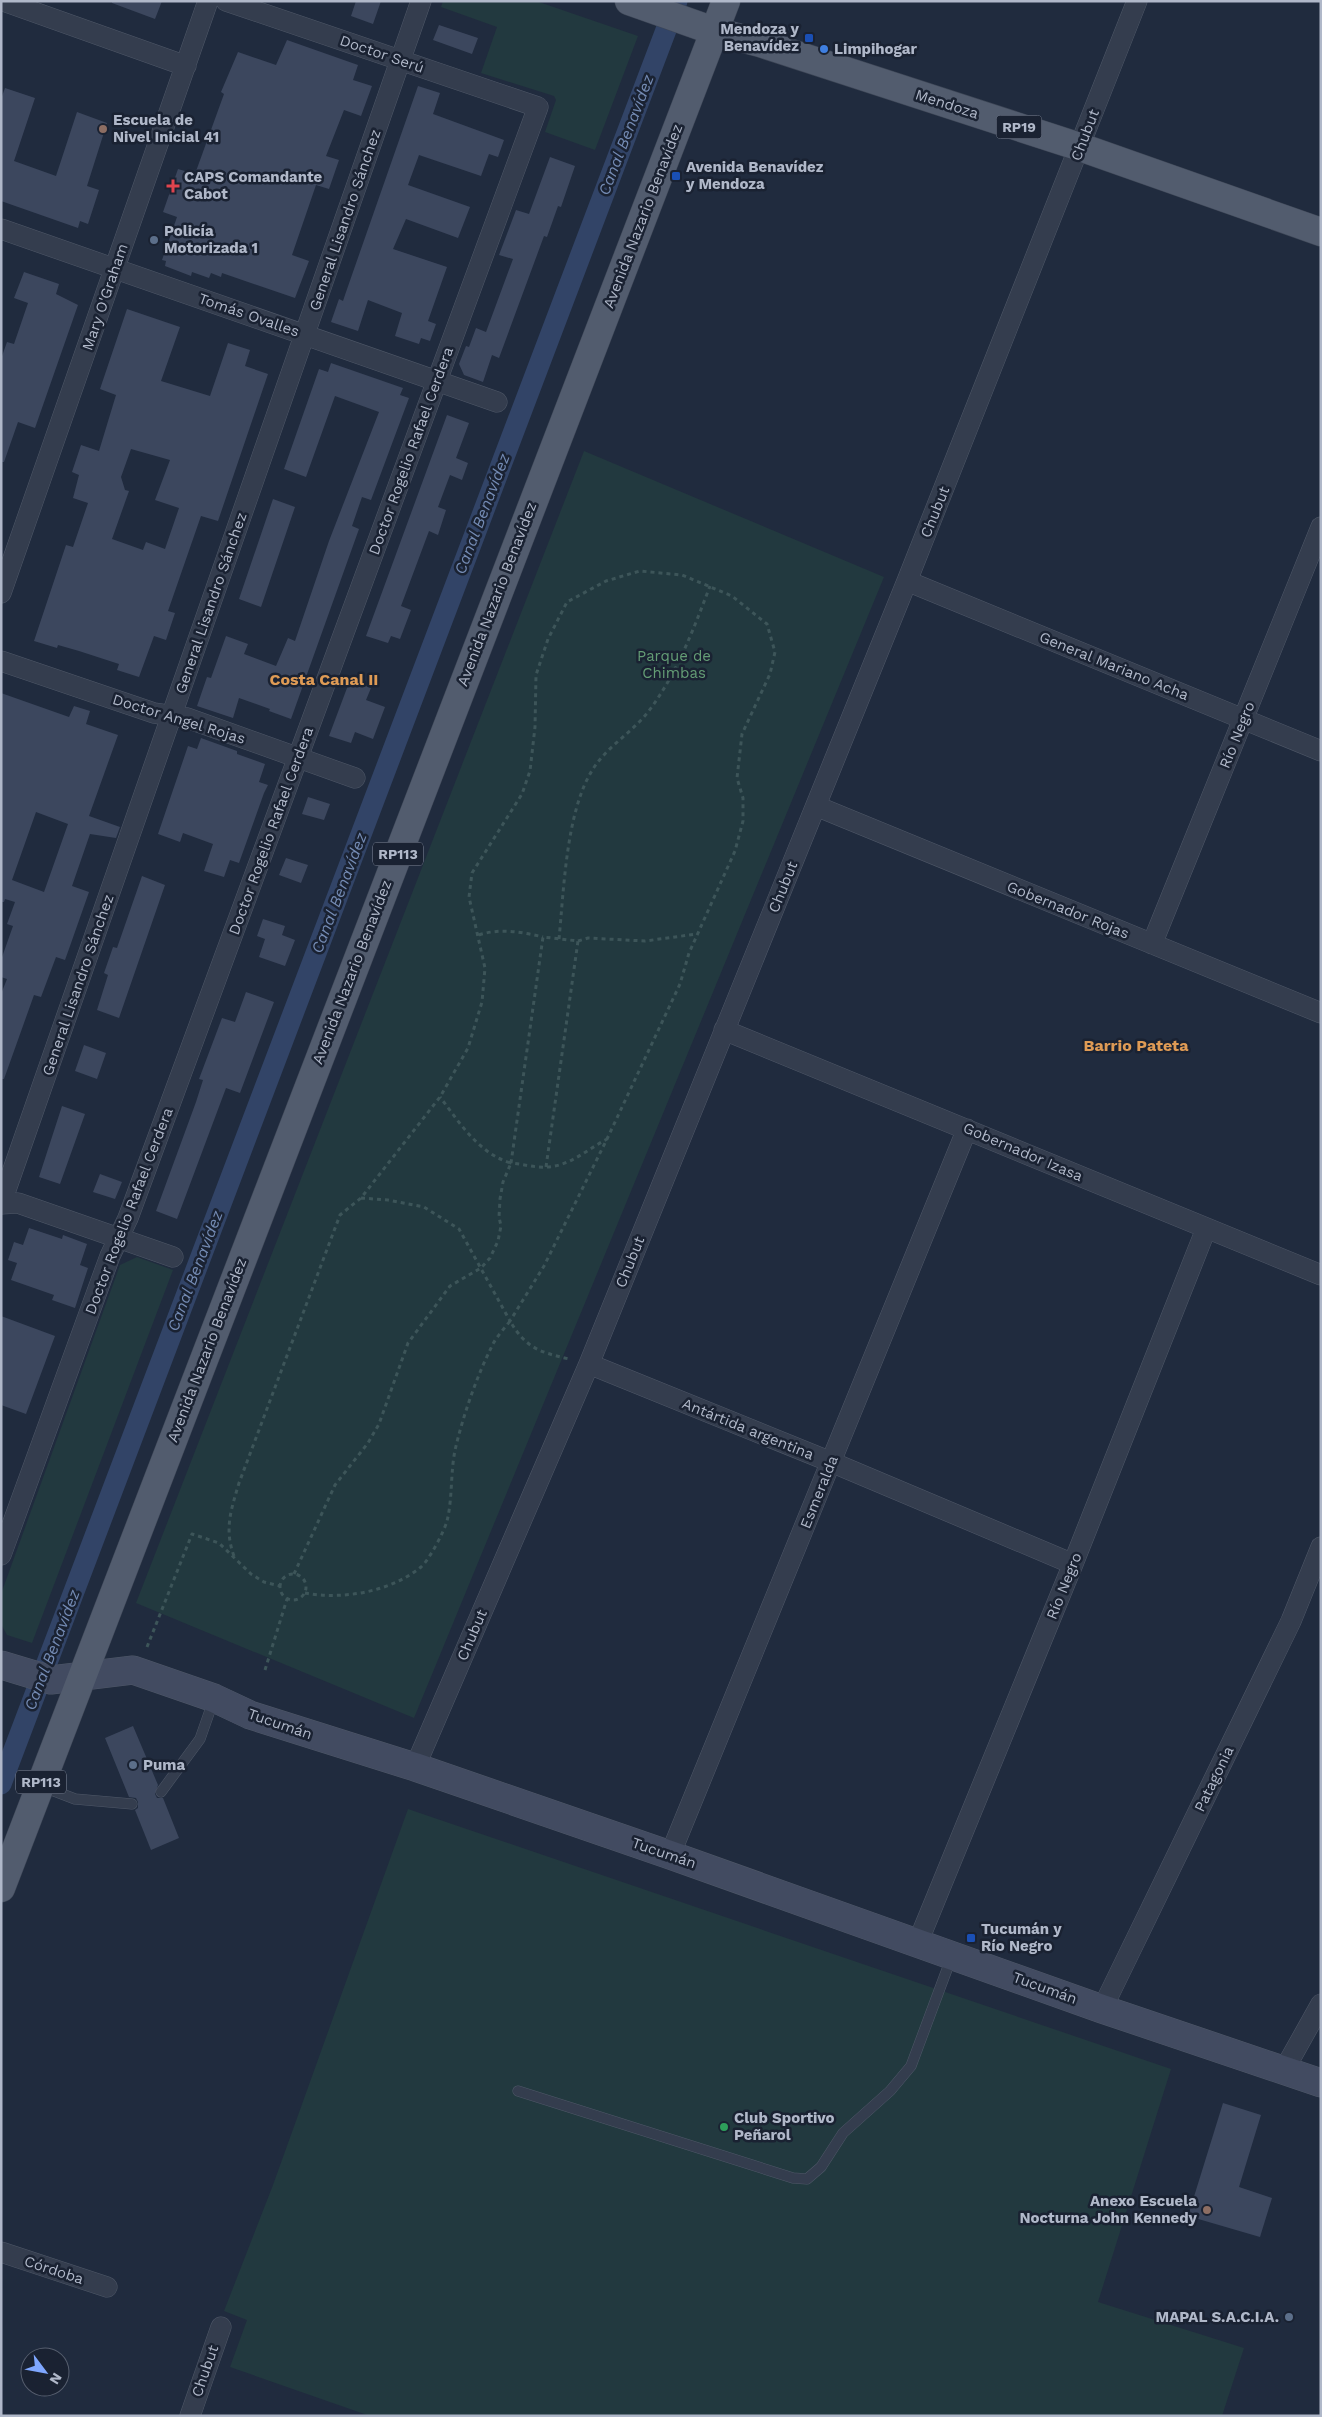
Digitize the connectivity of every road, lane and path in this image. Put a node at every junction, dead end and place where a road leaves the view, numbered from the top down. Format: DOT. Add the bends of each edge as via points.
graph roads {
  1 [pos="3,1"];
  2 [pos="208,1"];
  3 [pos="226,1"];
  4 [pos="421,1"];
  5 [pos="629,1"];
  6 [pos="726,1"];
  7 [pos="1136,1"];
  8 [pos="29,6"];
  9 [pos="714,31"];
  10 [pos="400,60"];
  11 [pos="186,66"];
  12 [pos="538,107"];
  13 [pos="1080,147"];
  14 [pos="1,229"];
  15 [pos="1321,232"];
  16 [pos="115,268"];
  17 [pos="305,335"];
  18 [pos="437,381"];
  19 [pos="497,402"];
  20 [pos="1321,527"];
  21 [pos="908,581"];
  22 [pos="710,586"];
  23 [pos="1,593"];
  24 [pos="1,661"];
  25 [pos="172,716"];
  26 [pos="1243,719"];
  27 [pos="1321,751"];
  28 [pos="298,758"];
  29 [pos="355,778"];
  30 [pos="816,806"];
  31 [pos="697,934"];
  32 [pos="479,935"];
  33 [pos="543,937"];
  34 [pos="559,939"];
  35 [pos="578,941"];
  36 [pos="1152,944"];
  37 [pos="1321,1013"];
  38 [pos="724,1030"];
  39 [pos="440,1097"];
  40 [pos="967,1129"];
  41 [pos="607,1139"];
  42 [pos="512,1163"];
  43 [pos="546,1167"];
  44 [pos="361,1198"];
  45 [pos="1,1204"];
  46 [pos="1206,1229"];
  47 [pos="119,1238"];
  48 [pos="173,1257"];
  49 [pos="481,1268"];
  50 [pos="1321,1275"];
  51 [pos="510,1321"];
  52 [pos="589,1364"];
  53 [pos="831,1462"];
  54 [pos="1321,1547"];
  55 [pos="1,1555"];
  56 [pos="234,1556"];
  57 [pos="1073,1564"];
  58 [pos="294,1574"];
  59 [pos="280,1586"];
  60 [pos="305,1593"];
  61 [pos="287,1599"];
  62 [pos="147,1647"];
  63 [pos="1,1665"];
  64 [pos="265,1670"];
  65 [pos="82,1676"];
  66 [pos="214,1698"];
  67 [pos="415,1767"];
  68 [pos="40,1786"];
  69 [pos="161,1792"];
  70 [pos="132,1804"];
  71 [pos="670,1855"];
  72 [pos="1,1888"];
  73 [pos="918,1942"];
  74 [pos="952,1955"];
  75 [pos="1321,2004"];
  76 [pos="1102,2009"];
  77 [pos="1284,2070"];
  78 [pos="1321,2083"];
  79 [pos="518,2091"];
  80 [pos="1,2252"];
  81 [pos="108,2287"];
  82 [pos="221,2326"];
  83 [pos="190,2416"];
  1 -- 8 [label="street"];
  2 -- 11 [label="street, Mary O'Graham"];
  3 -- 10 [label="street, Doctor Serú"];
  4 -- 10 [label="street, General Lisandro Sánchez"];
  5 -- 9 [label="main road, Mendoza / RP19"];
  6 -- 9 [label="main road, Avenida Nazario Benavídez / RP113"];
  7 -- 13 [label="street, Chubut"];
  8 -- 11 [label="street"];
  9 -- 13 [label="main road, Mendoza / RP19"];
  9 -- 65 [label="main road, Avenida Nazario Benavídez / RP113"];
  10 -- 12 [label="street, Doctor Serú"];
  10 -- 17 [label="street, General Lisandro Sánchez"];
  11 -- 16 [label="street, Mary O'Graham"];
  12 -- 18 [label="street, Doctor Rogelio Rafael Cerdera"];
  13 -- 15 [label="main road, Mendoza / RP19"];
  13 -- 21 [label="street, Chubut"];
  14 -- 16 [label="street, Tomás Ovalles"];
  16 -- 17 [label="street, Tomás Ovalles"];
  16 -- 23 [label="street, Mary O'Graham"];
  17 -- 18 [label="street, Tomás Ovalles"];
  17 -- 25 [label="street, General Lisandro Sánchez"];
  18 -- 19 [label="street, Tomás Ovalles"];
  18 -- 28 [label="street, Doctor Rogelio Rafael Cerdera"];
  20 -- 26 [label="street, Río Negro"];
  21 -- 26 [label="street, General Mariano Acha"];
  21 -- 30 [label="street, Chubut"];
  22 -- 31 [label="path" via="732,596 767,624 775,652 770,674 742,734 737,778 743,798 744,820 735,851"];
  22 -- 32 [label="path" via="682,575 640,571 606,581 567,602 548,639 536,675 531,762 522,794 472,873 469,897"];
  22 -- 34 [label="path" via="677,666 663,690 650,710 593,769 582,792 574,818"];
  24 -- 25 [label="street, Doctor Angel Rojas" via="154,713"];
  25 -- 28 [label="street, Doctor Angel Rojas" via="187,718"];
  25 -- 45 [label="street, General Lisandro Sánchez"];
  26 -- 27 [label="street, General Mariano Acha"];
  26 -- 36 [label="street, Río Negro"];
  28 -- 29 [label="street, Doctor Angel Rojas"];
  28 -- 47 [label="street, Doctor Rogelio Rafael Cerdera"];
  30 -- 36 [label="street, Gobernador Rojas"];
  30 -- 38 [label="street, Chubut"];
  31 -- 35 [label="path" via="644,941 588,938"];
  31 -- 41 [label="path" via="680,984"];
  32 -- 33 [label="path" via="490,931"];
  32 -- 39 [label="path" via="485,968 482,1002 468,1048"];
  33 -- 34 [label="path"];
  33 -- 42 [label="path"];
  34 -- 35 [label="path"];
  35 -- 43 [label="path"];
  36 -- 37 [label="street, Gobernador Rojas"];
  38 -- 40 [label="street, Gobernador Izasa"];
  38 -- 52 [label="street, Chubut"];
  39 -- 42 [label="path" via="479,1144 500,1160"];
  39 -- 44 [label="path"];
  40 -- 46 [label="street, Gobernador Izasa"];
  40 -- 53 [label="street, Esmeralda"];
  41 -- 43 [label="path" via="576,1158"];
  41 -- 51 [label="path" via="544,1266"];
  42 -- 43 [label="path"];
  42 -- 49 [label="path" via="500,1199 498,1241"];
  44 -- 49 [label="path" via="424,1207 459,1229"];
  44 -- 56 [label="path" via="340,1215 239,1484 229,1516 228,1541"];
  45 -- 47 [label="street" via="18,1203"];
  46 -- 50 [label="street, Gobernador Izasa"];
  46 -- 57 [label="street, Río Negro"];
  47 -- 48 [label="street"];
  47 -- 55 [label="street, Doctor Rogelio Rafael Cerdera"];
  49 -- 51 [label="path"];
  49 -- 58 [label="path" via="450,1286 408,1343 379,1424 335,1485"];
  51 -- 52 [label="path" via="520,1338 540,1352"];
  51 -- 60 [label="path" via="492,1344 470,1401 456,1447 447,1522 422,1566 387,1586 348,1595"];
  52 -- 53 [label="street, Antártida argentina"];
  52 -- 67 [label="street, Chubut"];
  53 -- 57 [label="street, Antártida argentina"];
  53 -- 71 [label="street, Esmeralda"];
  54 -- 76 [label="street, Patagonia" via="1291,1621"];
  56 -- 59 [label="path" via="251,1574"];
  56 -- 62 [label="path" via="219,1544 192,1534"];
  57 -- 73 [label="street, Río Negro"];
  58 -- 59 [label="path" via="285,1577"];
  58 -- 60 [label="path" via="304,1578"];
  59 -- 61 [label="path"];
  60 -- 61 [label="path" via="298,1600"];
  61 -- 64 [label="path"];
  63 -- 65 [label="main road, Tucumán" via="41,1677"];
  65 -- 66 [label="main road, Tucumán" via="132,1670"];
  65 -- 68 [label="main road, Avenida Nazario Benavídez / RP113"];
  66 -- 67 [label="main road, Tucumán" via="250,1715"];
  66 -- 69 [label="lane" via="200,1738"];
  67 -- 71 [label="main road, Tucumán"];
  68 -- 70 [label="lane" via="76,1800"];
  68 -- 72 [label="main road, Avenida Nazario Benavídez / RP113"];
  71 -- 73 [label="main road, Tucumán"];
  73 -- 74 [label="main road, Tucumán"];
  74 -- 76 [label="main road, Tucumán"];
  74 -- 79 [label="lane" via="912,2066 890,2091 843,2133 821,2167 807,2179 794,2178"];
  75 -- 77 [label="street"];
  76 -- 77 [label="main road, Tucumán"];
  77 -- 78 [label="main road, Tucumán"];
  80 -- 81 [label="street, Córdoba"];
  82 -- 83 [label="street, Chubut"];
}
